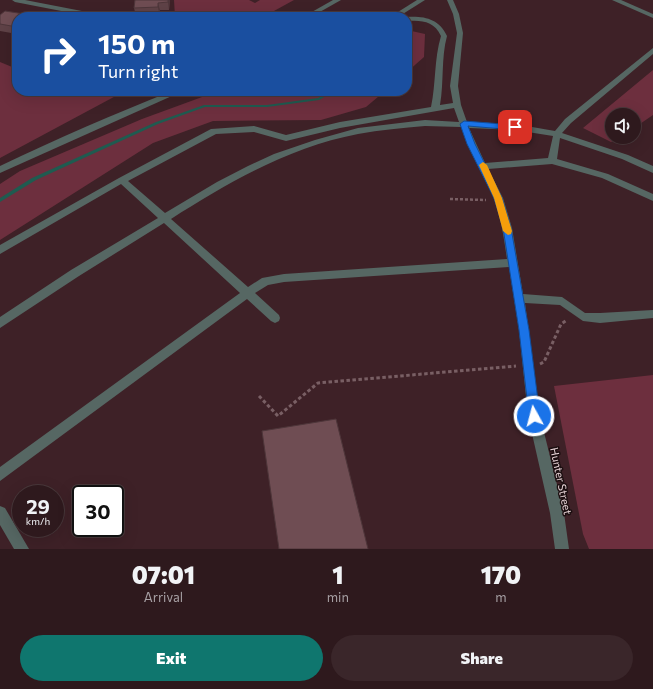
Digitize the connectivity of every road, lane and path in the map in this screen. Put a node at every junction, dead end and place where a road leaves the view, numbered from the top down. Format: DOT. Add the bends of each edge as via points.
graph roads {
  1 [pos="15,0"];
  2 [pos="338,0"];
  3 [pos="422,0"];
  4 [pos="450,0"];
  5 [pos="615,0"];
  6 [pos="77,12"];
  7 [pos="315,12"];
  8 [pos="402,12"];
  9 [pos="653,16"];
  10 [pos="412,19"];
  11 [pos="653,50"];
  12 [pos="167,96"];
  13 [pos="457,105"];
  14 [pos="435,110"];
  15 [pos="464,124"];
  16 [pos="557,134"];
  17 [pos="552,161"];
  18 [pos="483,166"];
  19 [pos="0,170"];
  20 [pos="653,170"];
  21 [pos="122,180"];
  22 [pos="653,198"];
  23 [pos="165,219"];
  24 [pos="0,250"];
  25 [pos="513,263"];
  26 [pos="247,293"];
  27 [pos="518,298"];
  28 [pos="653,314"];
  29 [pos="583,317"];
  30 [pos="275,318"];
  31 [pos="0,323"];
  32 [pos="528,366"];
  33 [pos="259,396"];
  34 [pos="0,476"];
  35 [pos="0,512"];
  36 [pos="22,549"];
  37 [pos="562,549"];
  1 -- 6 [label="street"];
  2 -- 7 [label="street"];
  3 -- 8 [label="street"];
  4 -- 13 [label="street, Hunter Street" via="460,33 454,86"];
  5 -- 9 [label="street"];
  10 -- 14 [label="street" via="431,21 441,29 444,36"];
  11 -- 16 [label="street" via="568,121"];
  12 -- 19 [label="street"];
  13 -- 14 [label="street"];
  13 -- 15 [label="street, Hunter Street"];
  14 -- 21 [label="street" via="340,125 286,138 254,129 214,131"];
  15 -- 16 [label="street" via="515,127"];
  15 -- 18 [label="street, Hunter Street"];
  15 -- 23 [label="street" via="425,123 388,127 358,131 318,142 251,168 220,184"];
  16 -- 17 [label="street"];
  16 -- 20 [label="street" via="625,157"];
  17 -- 18 [label="street"];
  17 -- 22 [label="street" via="605,176"];
  18 -- 25 [label="street, Hunter Street" via="498,198 507,228"];
  21 -- 23 [label="street"];
  21 -- 24 [label="street"];
  23 -- 26 [label="street"];
  23 -- 31 [label="street" via="75,273"];
  25 -- 26 [label="street" via="284,278 266,281"];
  25 -- 27 [label="street, Hunter Street"];
  26 -- 30 [label="street"];
  26 -- 34 [label="street"];
  27 -- 29 [label="street" via="562,301"];
  27 -- 32 [label="street, Hunter Street"];
  28 -- 29 [label="street"];
  29 -- 32 [label="path" via="565,320 544,362"];
  32 -- 33 [label="path" via="318,383 278,416"];
  32 -- 37 [label="street, Hunter Street" via="534,416"];
  35 -- 36 [label="street"];
}
